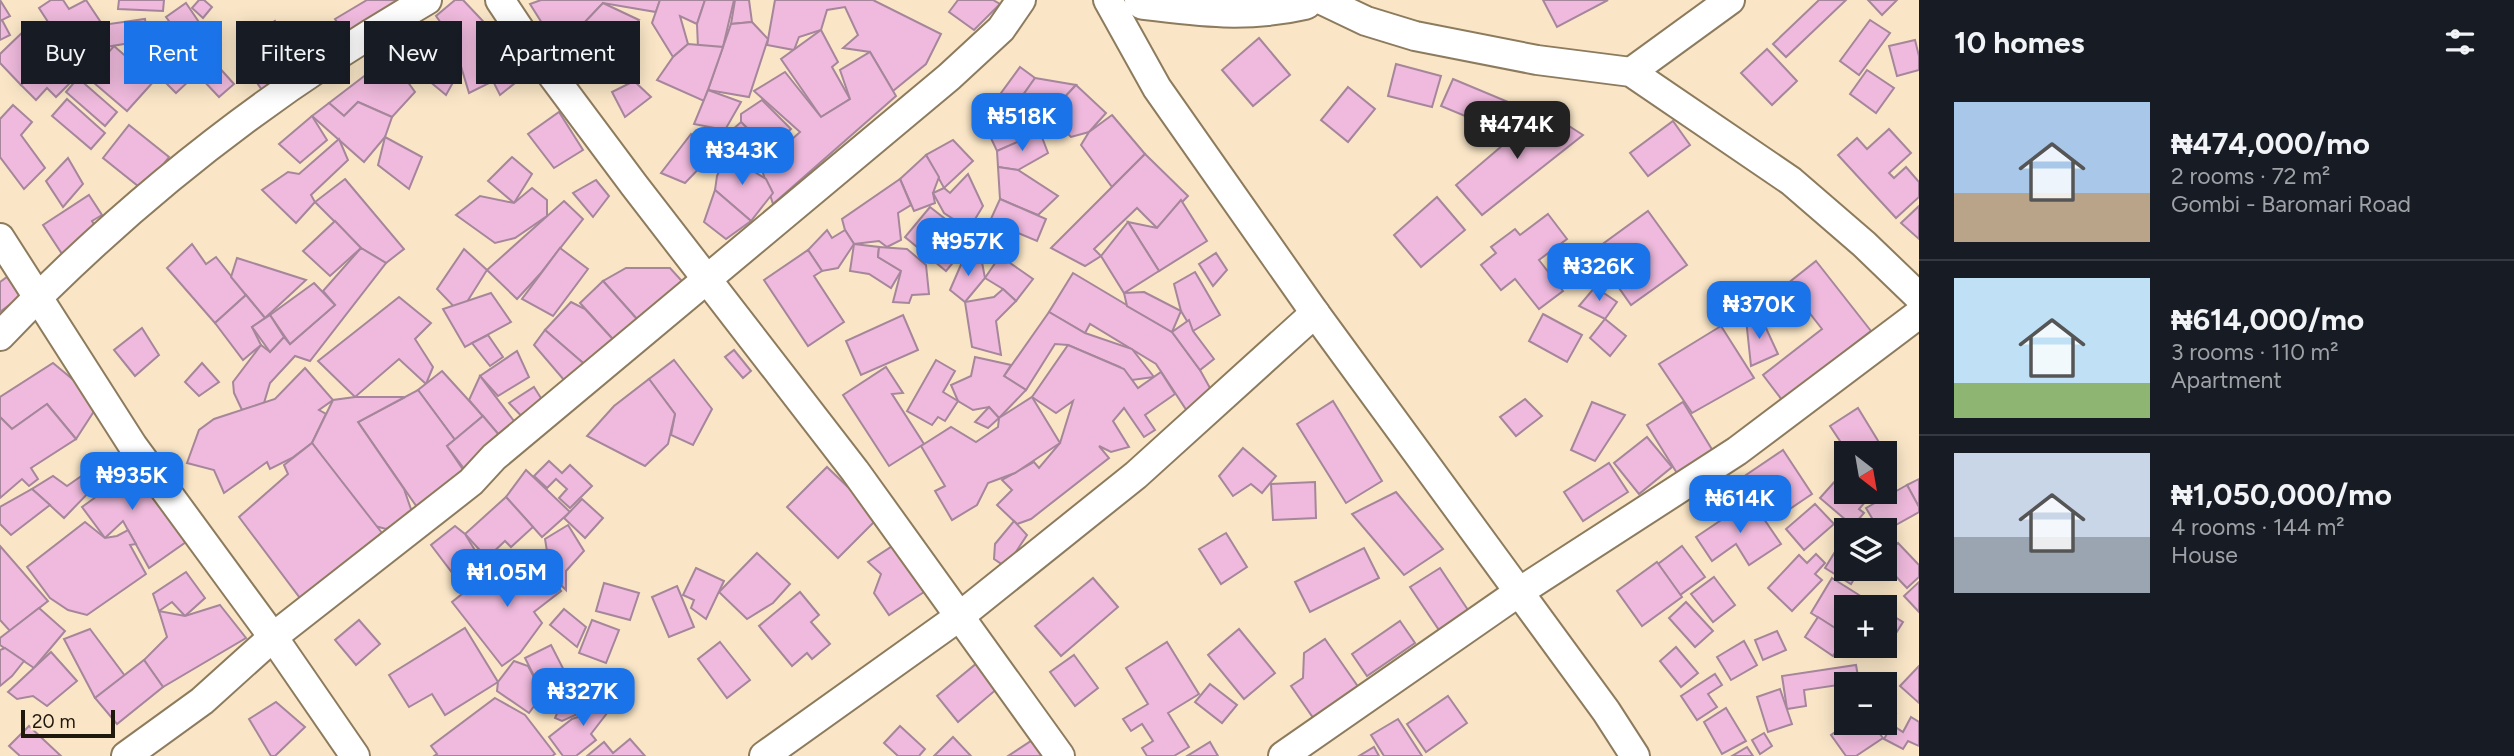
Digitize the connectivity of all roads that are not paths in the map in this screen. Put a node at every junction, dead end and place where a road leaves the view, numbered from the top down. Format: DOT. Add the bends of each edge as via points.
graph roads {
  1 [pos="427,0"];
  2 [pos="500,0"];
  3 [pos="1021,0"];
  4 [pos="1108,0"];
  5 [pos="1144,0"];
  6 [pos="1304,0"];
  7 [pos="1322,0"];
  8 [pos="1730,0"];
  9 [pos="1631,72"];
  10 [pos="0,238"];
  11 [pos="708,278"];
  12 [pos="37,297"];
  13 [pos="1919,297"];
  14 [pos="1315,313"];
  15 [pos="1919,314"];
  16 [pos="0,336"];
  17 [pos="1519,592"];
  18 [pos="960,616"];
  19 [pos="273,637"];
  20 [pos="126,756"];
  21 [pos="355,756"];
  22 [pos="764,756"];
  23 [pos="1060,756"];
  24 [pos="1283,756"];
  25 [pos="1635,756"];
  1 -- 12 [label="street" via="369,34 208,146"];
  2 -- 11 [label="street" via="634,185"];
  3 -- 11 [label="street" via="1001,29 950,77"];
  4 -- 14 [label="street" via="1157,88"];
  5 -- 6 [label="main road" via="1219,9 1273,7"];
  7 -- 9 [label="street" via="1366,21 1415,36 1536,60"];
  8 -- 9 [label="street"];
  9 -- 13 [label="street" via="1791,181"];
  10 -- 12 [label="street"];
  11 -- 18 [label="street"];
  11 -- 19 [label="street" via="494,457 471,482"];
  12 -- 16 [label="street"];
  12 -- 19 [label="street" via="133,446"];
  14 -- 17 [label="street"];
  14 -- 18 [label="street" via="1136,475"];
  15 -- 17 [label="street" via="1737,451"];
  17 -- 24 [label="street"];
  17 -- 25 [label="street"];
  18 -- 22 [label="street"];
  18 -- 23 [label="street"];
  19 -- 20 [label="street" via="202,701"];
  19 -- 21 [label="street"];
}
